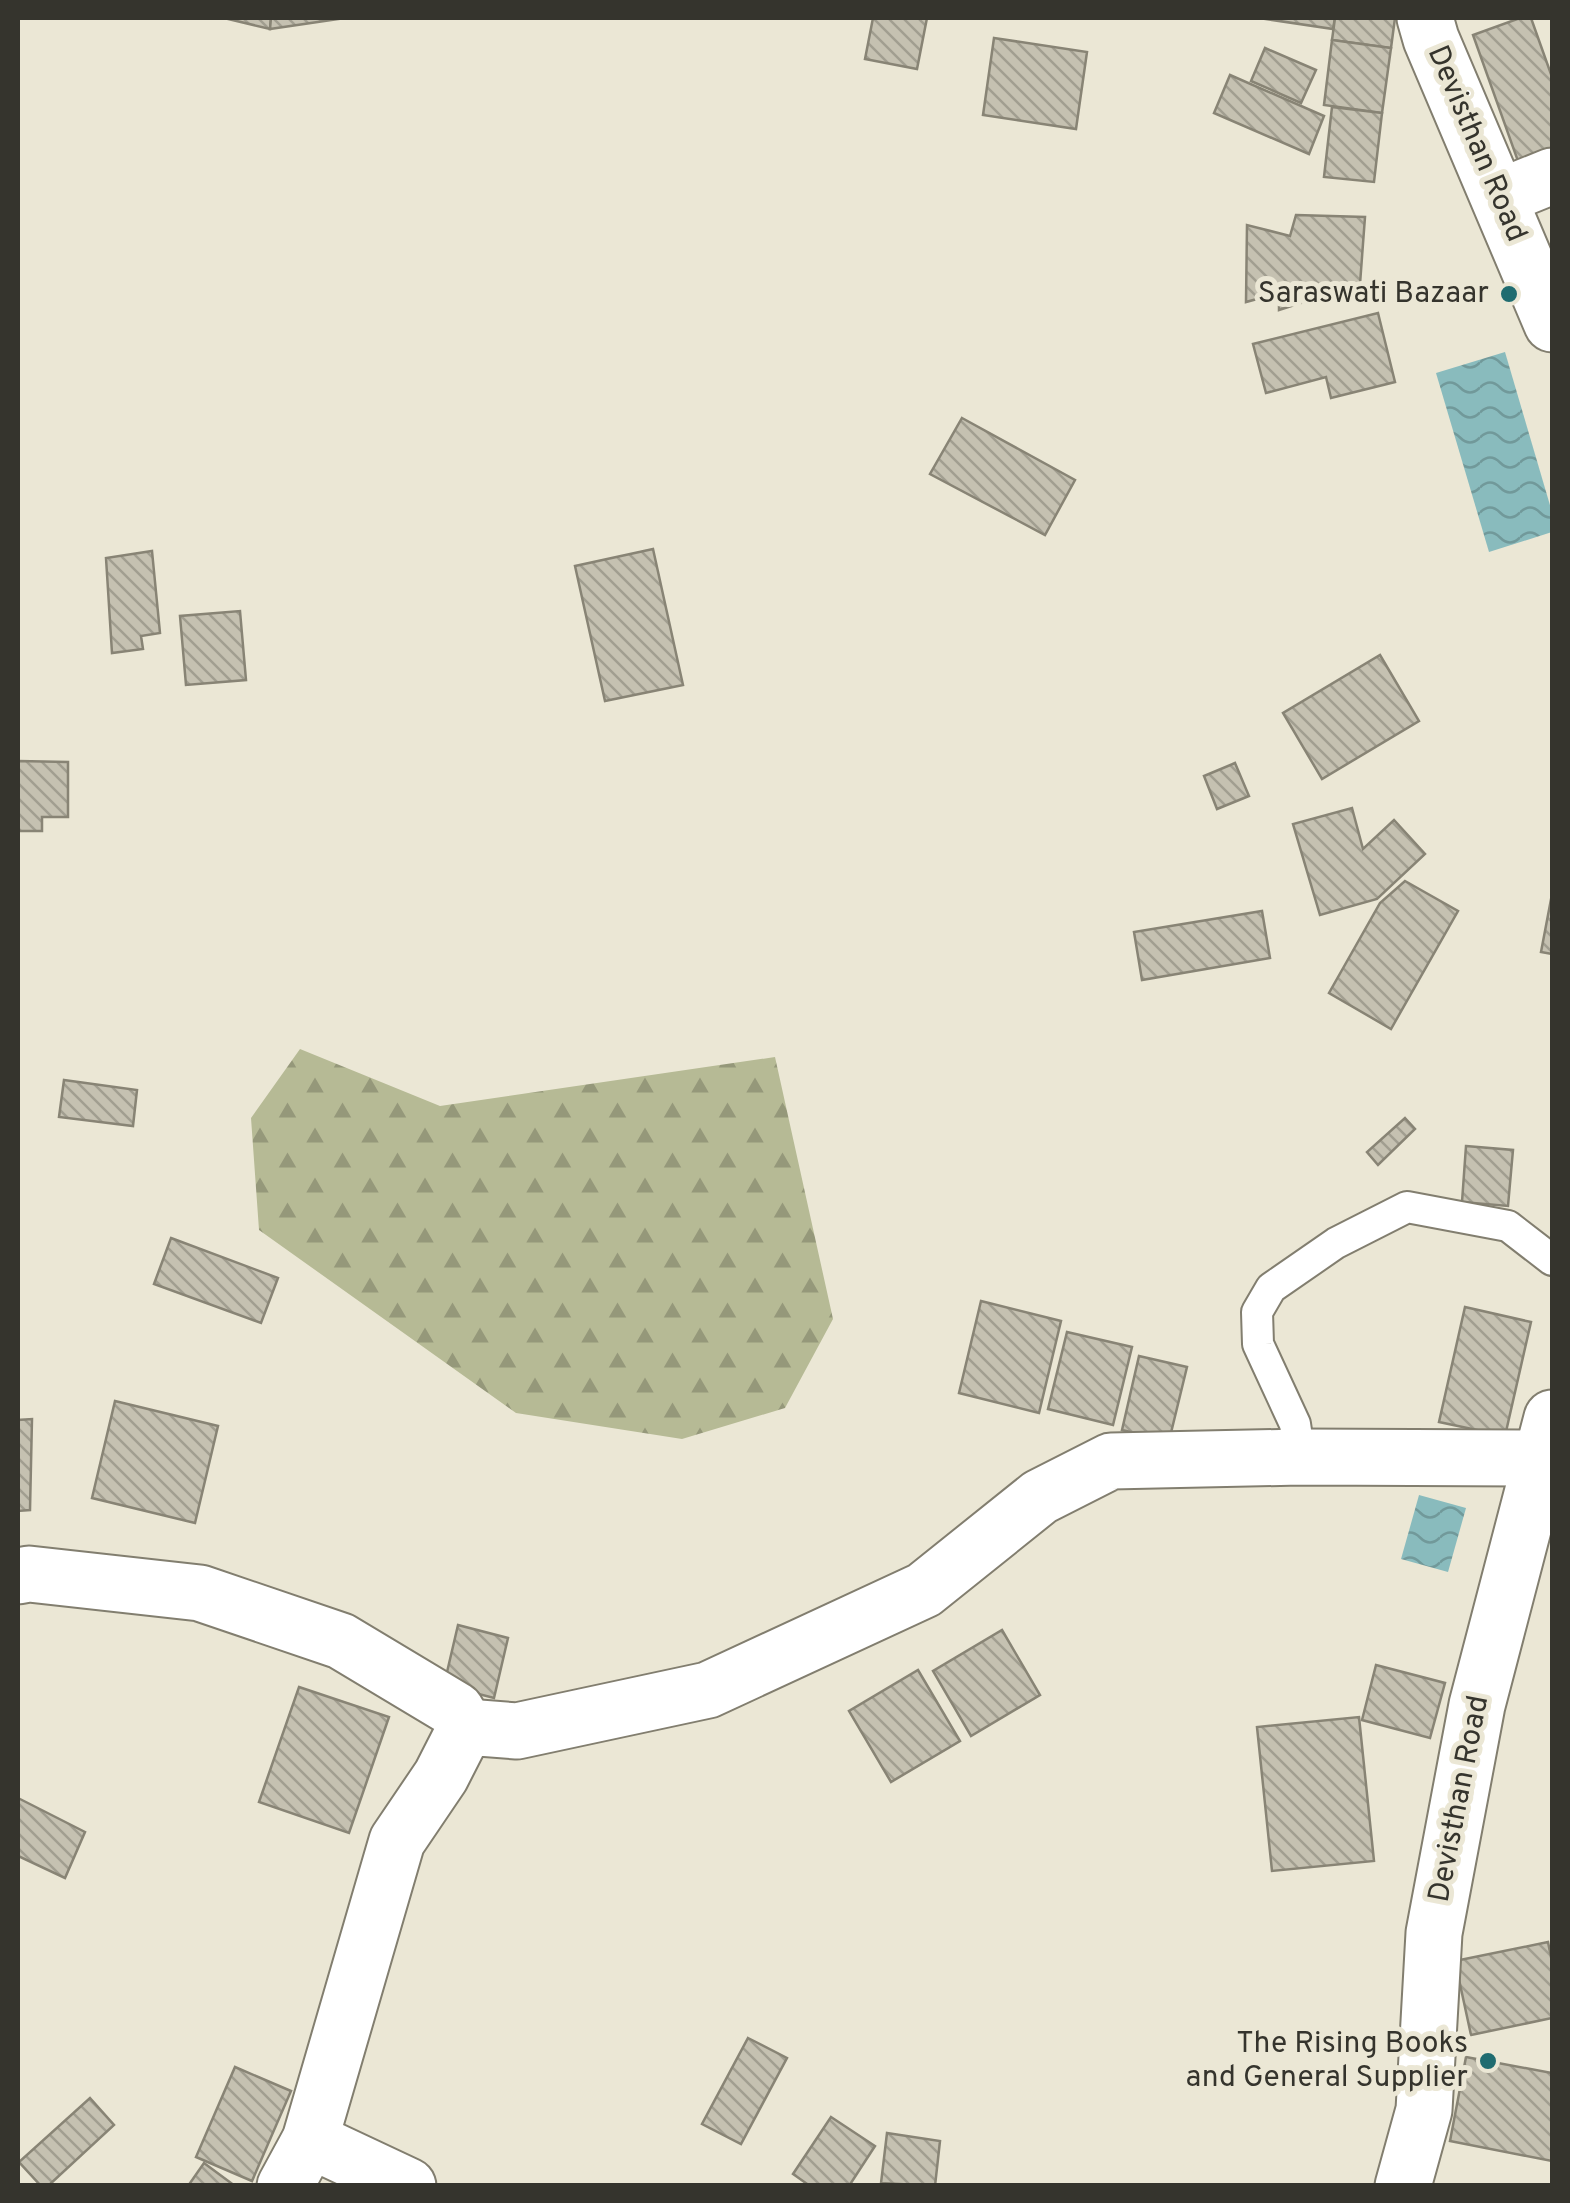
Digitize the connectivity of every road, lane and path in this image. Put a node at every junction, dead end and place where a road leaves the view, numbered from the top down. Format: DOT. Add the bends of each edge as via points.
graph roads {
  1 [pos="1425,18"];
  2 [pos="1552,176"];
  3 [pos="1500,197"];
  4 [pos="1552,324"];
  5 [pos="1552,1260"];
  6 [pos="1546,1438"];
  7 [pos="1300,1457"];
  8 [pos="18,1576"];
  9 [pos="466,1728"];
  10 [pos="297,2163"];
  11 [pos="408,2186"];
  12 [pos="1403,2186"];
  1 -- 3 [label="street, Devisthan Road"];
  2 -- 3 [label="street"];
  3 -- 4 [label="street, Devisthan Road"];
  5 -- 7 [label="lane" via="1508,1226 1407,1207 1336,1243 1271,1288 1257,1312 1258,1344 1296,1424"];
  6 -- 7 [label="street"];
  6 -- 12 [label="street, Devisthan Road" via="1477,1705 1434,1932 1424,2110"];
  7 -- 9 [label="street" via="1111,1461 1040,1497 924,1590 708,1690 517,1731"];
  8 -- 9 [label="street" via="200,1593 341,1641 456,1710"];
  9 -- 10 [label="street" via="397,1842"];
  10 -- 11 [label="street"];
}
